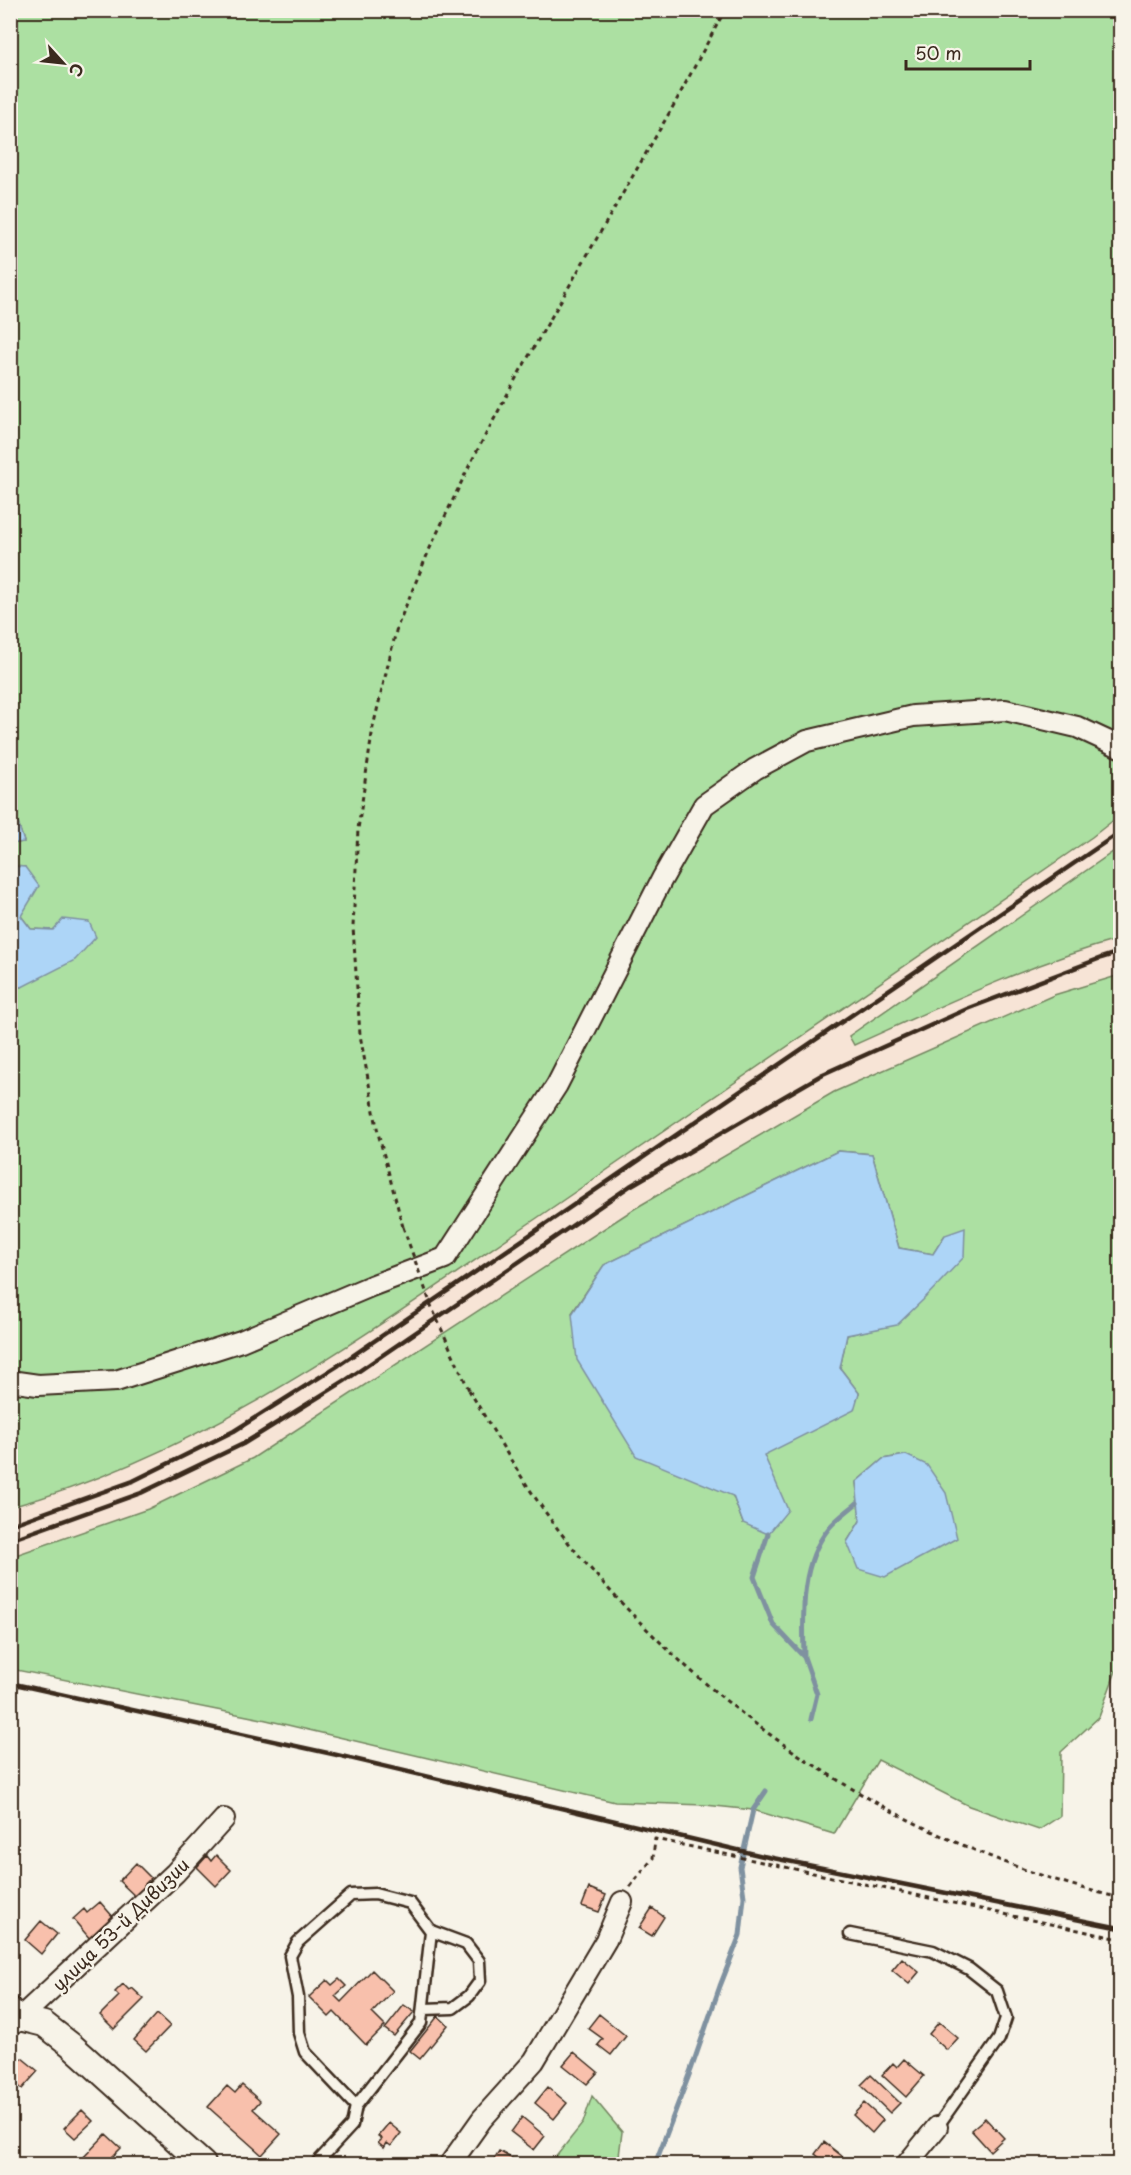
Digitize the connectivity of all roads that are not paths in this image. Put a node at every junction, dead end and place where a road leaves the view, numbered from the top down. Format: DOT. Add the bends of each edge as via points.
graph roads {
  1 [pos="1120,747"];
  2 [pos="10,1382"];
  3 [pos="224,1819"];
  4 [pos="622,1902"];
  5 [pos="431,1931"];
  6 [pos="850,1934"];
  7 [pos="424,2009"];
  8 [pos="14,2016"];
  9 [pos="356,2106"];
  10 [pos="937,2127"];
  11 [pos="203,2164"];
  12 [pos="316,2164"];
  13 [pos="450,2164"];
  14 [pos="907,2164"];
  1 -- 2 [label="street" via="1077,727 1005,710 902,718 807,741 755,769 704,805 557,1085 445,1258 241,1341 116,1381 38,1385"];
  3 -- 8 [label="street, улица 53-й Дивизии" via="175,1873"];
  4 -- 13 [label="street" via="606,1940 534,2061 482,2119"];
  5 -- 7 [label="lane"];
  5 -- 7 [label="lane" via="466,1944 479,1961 480,1981 453,2008"];
  5 -- 9 [label="lane" via="410,1903 375,1894 351,1895 298,1942 290,1956 298,1997 298,2033 305,2052"];
  6 -- 10 [label="lane" via="933,1951 969,1969 997,1991 1006,2018 999,2039"];
  7 -- 9 [label="lane" via="421,2023"];
  8 -- 11 [label="street" via="44,2024"];
  9 -- 12 [label="lane" via="352,2125"];
  10 -- 14 [label="street"];
}
